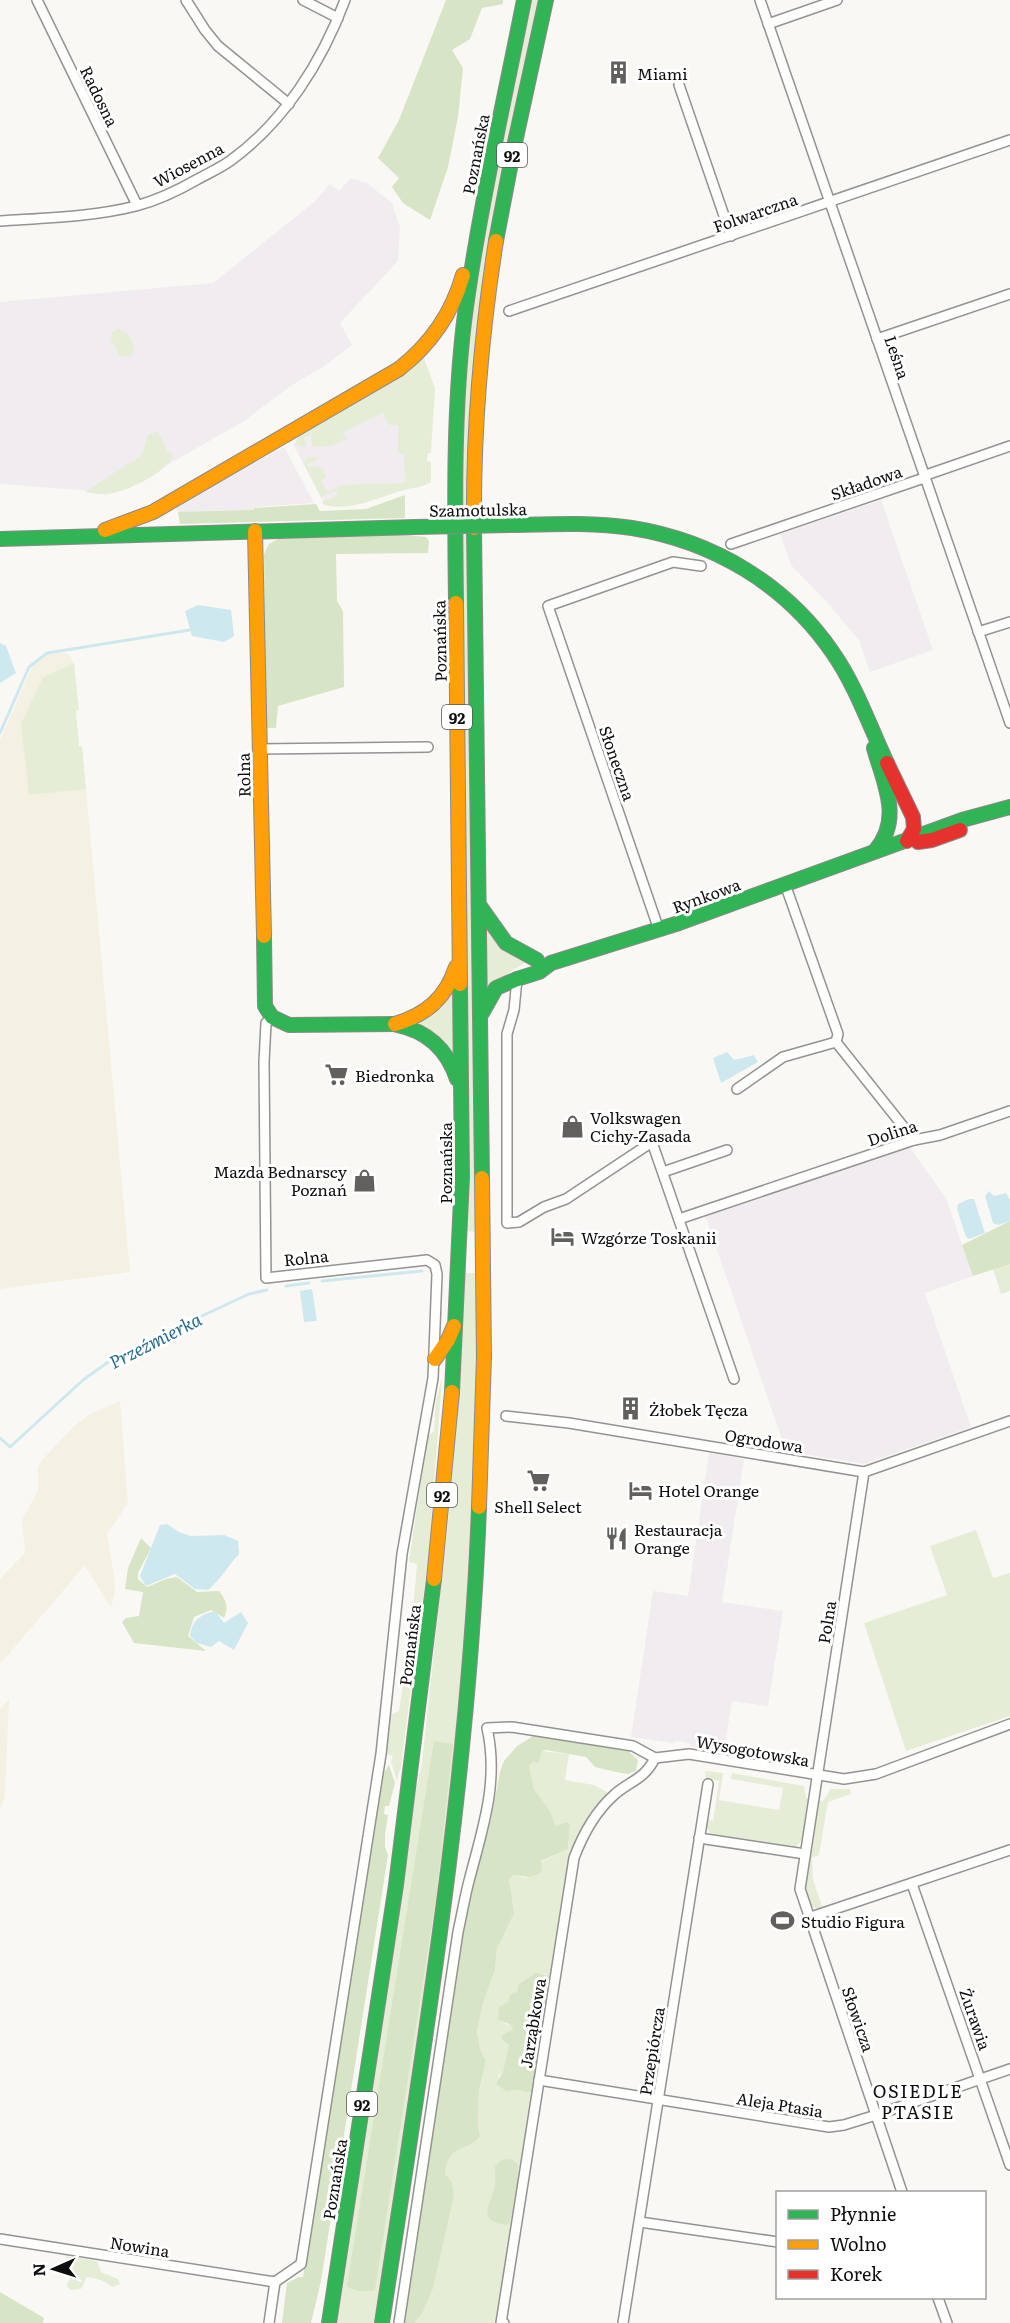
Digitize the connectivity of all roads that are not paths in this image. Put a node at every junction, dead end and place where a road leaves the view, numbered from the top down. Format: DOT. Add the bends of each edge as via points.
graph roads {
  1 [pos="37,0"];
  2 [pos="186,0"];
  3 [pos="303,0"];
  4 [pos="345,0"];
  5 [pos="524,0"];
  6 [pos="546,0"];
  7 [pos="760,0"];
  8 [pos="837,0"];
  9 [pos="338,18"];
  10 [pos="768,24"];
  11 [pos="679,85"];
  12 [pos="289,104"];
  13 [pos="1010,140"];
  14 [pos="830,202"];
  15 [pos="137,206"];
  16 [pos="0,221"];
  17 [pos="479,224"];
  18 [pos="731,236"];
  19 [pos="1010,294"];
  20 [pos="509,311"];
  21 [pos="876,339"];
  22 [pos="1010,446"];
  23 [pos="924,478"];
  24 [pos="255,531"];
  25 [pos="80,535"];
  26 [pos="0,539"];
  27 [pos="731,544"];
  28 [pos="700,566"];
  29 [pos="1010,622"];
  30 [pos="978,632"];
  31 [pos="1010,723"];
  32 [pos="869,726"];
  33 [pos="428,747"];
  34 [pos="259,749"];
  35 [pos="1010,809"];
  36 [pos="890,811"];
  37 [pos="913,817"];
  38 [pos="962,820"];
  39 [pos="907,841"];
  40 [pos="872,853"];
  41 [pos="785,884"];
  42 [pos="479,905"];
  43 [pos="659,930"];
  44 [pos="460,937"];
  45 [pos="537,960"];
  46 [pos="551,963"];
  47 [pos="517,979"];
  48 [pos="480,1016"];
  49 [pos="272,1017"];
  50 [pos="395,1024"];
  51 [pos="836,1041"];
  52 [pos="737,1089"];
  53 [pos="462,1100"];
  54 [pos="1010,1111"];
  55 [pos="914,1140"];
  56 [pos="727,1150"];
  57 [pos="663,1172"];
  58 [pos="679,1219"];
  59 [pos="433,1262"];
  60 [pos="457,1311"];
  61 [pos="435,1359"];
  62 [pos="734,1379"];
  63 [pos="506,1416"];
  64 [pos="1010,1421"];
  65 [pos="864,1472"];
  66 [pos="1010,1724"];
  67 [pos="655,1758"];
  68 [pos="817,1776"];
  69 [pos="708,1784"];
  70 [pos="699,1838"];
  71 [pos="1010,1850"];
  72 [pos="805,1854"];
  73 [pos="912,1884"];
  74 [pos="808,1918"];
  75 [pos="1010,2069"];
  76 [pos="981,2079"];
  77 [pos="538,2080"];
  78 [pos="659,2100"];
  79 [pos="876,2115"];
  80 [pos="1010,2165"];
  81 [pos="901,2191"];
  82 [pos="640,2222"];
  83 [pos="0,2239"];
  84 [pos="776,2242"];
  85 [pos="275,2282"];
  86 [pos="938,2299"];
  87 [pos="269,2323"];
  88 [pos="329,2323"];
  89 [pos="382,2323"];
  90 [pos="399,2323"];
  91 [pos="502,2323"];
  92 [pos="623,2323"];
  93 [pos="946,2323"];
  1 -- 15 [label="street, Radosna"];
  2 -- 12 [label="street" via="218,46"];
  3 -- 9 [label="street"];
  4 -- 9 [label="street, Wiosenna"];
  5 -- 17 [label="main road, Poznańska / 92"];
  6 -- 42 [label="main road, 92" via="496,236 477,394 474,503"];
  7 -- 10 [label="street, Leśna"];
  8 -- 10 [label="street"];
  9 -- 12 [label="street, Wiosenna" via="316,63"];
  10 -- 14 [label="street, Leśna"];
  11 -- 18 [label="street"];
  12 -- 15 [label="street, Wiosenna" via="229,162 178,190"];
  13 -- 14 [label="street, Folwarczna"];
  14 -- 18 [label="street, Folwarczna"];
  14 -- 21 [label="street, Leśna"];
  15 -- 16 [label="street, Wiosenna"];
  17 -- 25 [label="main road" via="460,288 447,316 421,351 399,369 153,512 116,527"];
  17 -- 44 [label="main road, Poznańska / 92" via="463,340 455,465"];
  18 -- 20 [label="street, Folwarczna"];
  19 -- 21 [label="street"];
  21 -- 23 [label="street, Leśna"];
  22 -- 23 [label="street, Składowa"];
  23 -- 27 [label="street, Składowa"];
  23 -- 30 [label="street, Leśna"];
  24 -- 25 [label="main road, Szamotulska"];
  24 -- 32 [label="main road, Szamotulska, bridge" via="590,525 634,529 687,541 732,561 785,598 818,632 844,670"];
  24 -- 34 [label="main road, Rolna"];
  25 -- 26 [label="main road, Szamotulska"];
  28 -- 43 [label="street, Słoneczna" via="673,562 549,606"];
  29 -- 30 [label="street"];
  30 -- 31 [label="street, Leśna"];
  32 -- 36 [label="main road, Szamotulska"];
  32 -- 37 [label="main road, Szamotulska"];
  33 -- 34 [label="street"];
  34 -- 49 [label="main road, Rolna" via="264,999"];
  35 -- 38 [label="main road, Rynkowa"];
  35 -- 39 [label="main road, Rynkowa" via="932,840"];
  36 -- 39 [label="main road, Szamotulska"];
  36 -- 40 [label="main road, Szamotulska" via="886,839"];
  37 -- 38 [label="main road" via="937,823"];
  37 -- 39 [label="main road" via="913,831"];
  38 -- 39 [label="main road, Rynkowa"];
  39 -- 40 [label="main road, Rynkowa"];
  40 -- 41 [label="main road, Rynkowa"];
  41 -- 43 [label="main road, Rynkowa"];
  41 -- 51 [label="street" via="838,1034"];
  42 -- 45 [label="main road" via="506,943"];
  42 -- 48 [label="main road, 92"];
  43 -- 46 [label="main road, Rynkowa"];
  44 -- 50 [label="main road" via="455,972 443,996 422,1014"];
  44 -- 53 [label="main road, Poznańska / 92"];
  45 -- 46 [label="main road"];
  45 -- 47 [label="main road" via="523,969"];
  46 -- 47 [label="main road, Rynkowa" via="539,972"];
  47 -- 48 [label="main road" via="494,990"];
  47 -- 57 [label="street" via="507,1034 507,1223 519,1222 566,1199 652,1142"];
  48 -- 89 [label="main road, 92" via="484,1357 472,1641 446,1896"];
  49 -- 50 [label="main road" via="289,1025"];
  49 -- 59 [label="street, Rolna" via="266,1023 264,1052 266,1278"];
  50 -- 53 [label="main road" via="420,1032 444,1051 454,1069"];
  51 -- 52 [label="street" via="783,1057"];
  51 -- 55 [label="street"];
  53 -- 60 [label="main road, Poznańska / 92"];
  54 -- 55 [label="street, Dolina"];
  55 -- 58 [label="street, Dolina"];
  56 -- 57 [label="street"];
  57 -- 58 [label="street"];
  58 -- 62 [label="street"];
  59 -- 61 [label="street, Poznańska" via="437,1274"];
  60 -- 61 [label="main road" via="451,1334"];
  60 -- 88 [label="main road, Poznańska / 92" via="451,1423 396,1886"];
  61 -- 85 [label="street, Poznańska" via="402,1554 381,1754 301,2264"];
  63 -- 65 [label="street, Ogrodowa"];
  64 -- 65 [label="street, Ogrodowa"];
  65 -- 68 [label="street, Polna"];
  66 -- 68 [label="street, Wysogotowska" via="865,1777"];
  67 -- 68 [label="street, Wysogotowska" via="689,1754"];
  67 -- 77 [label="street, Jarząbkowa" via="648,1771 616,1794 597,1814 574,1858"];
  67 -- 90 [label="street" via="633,1746 512,1727 487,1728 491,1786 458,1932"];
  68 -- 72 [label="street, Słowicza"];
  69 -- 70 [label="street, Przepiórcza"];
  70 -- 72 [label="street"];
  70 -- 78 [label="street, Przepiórcza"];
  71 -- 73 [label="street"];
  72 -- 74 [label="street, Słowicza" via="800,1889"];
  73 -- 74 [label="street"];
  73 -- 76 [label="street, Żurawia"];
  74 -- 79 [label="street, Słowicza"];
  75 -- 76 [label="street, Aleja Ptasia"];
  76 -- 79 [label="street, Aleja Ptasia"];
  76 -- 80 [label="street, Żurawia"];
  77 -- 78 [label="street, Aleja Ptasia"];
  77 -- 91 [label="street, Jarząbkowa"];
  78 -- 79 [label="street, Aleja Ptasia" via="829,2127"];
  78 -- 82 [label="street, Przepiórcza"];
  79 -- 81 [label="street, Słowicza"];
  82 -- 84 [label="street"];
  82 -- 92 [label="street, Przepiórcza"];
  83 -- 85 [label="street, Nowina"];
  85 -- 87 [label="street"];
  86 -- 93 [label="street"];
}
